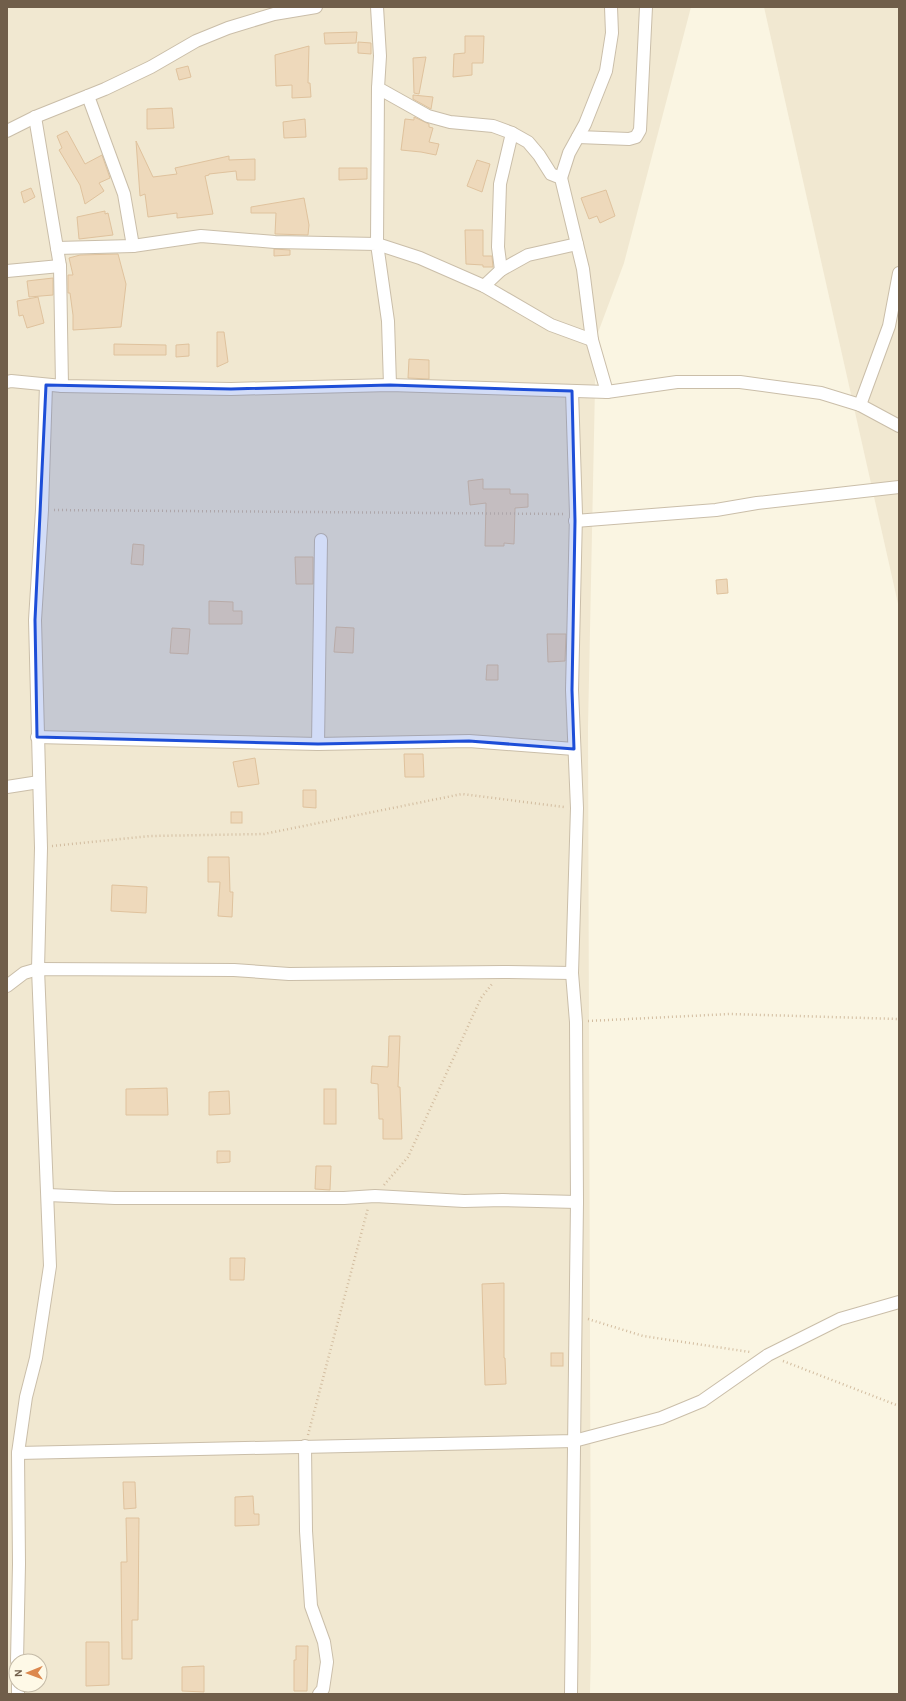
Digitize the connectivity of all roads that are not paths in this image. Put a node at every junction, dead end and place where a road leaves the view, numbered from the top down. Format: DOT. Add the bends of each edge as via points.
graph roads {
  1 [pos="316,7"];
  2 [pos="377,7"];
  3 [pos="611,7"];
  4 [pos="646,7"];
  5 [pos="282,10"];
  6 [pos="378,88"];
  7 [pos="88,96"];
  8 [pos="35,117"];
  9 [pos="7,132"];
  10 [pos="512,133"];
  11 [pos="578,137"];
  12 [pos="561,178"];
  13 [pos="377,244"];
  14 [pos="577,244"];
  15 [pos="133,246"];
  16 [pos="58,248"];
  17 [pos="60,266"];
  18 [pos="501,270"];
  19 [pos="7,271"];
  20 [pos="899,273"];
  21 [pos="484,286"];
  22 [pos="592,340"];
  23 [pos="8,380"];
  24 [pos="46,385"];
  25 [pos="390,385"];
  26 [pos="62,386"];
  27 [pos="572,392"];
  28 [pos="607,392"];
  29 [pos="860,405"];
  30 [pos="899,426"];
  31 [pos="899,487"];
  32 [pos="576,517"];
  33 [pos="321,540"];
  34 [pos="37,737"];
  35 [pos="318,744"];
  36 [pos="574,749"];
  37 [pos="39,782"];
  38 [pos="7,787"];
  39 [pos="38,969"];
  40 [pos="572,973"];
  41 [pos="7,986"];
  42 [pos="48,1195"];
  43 [pos="577,1202"];
  44 [pos="899,1302"];
  45 [pos="574,1441"];
  46 [pos="305,1446"];
  47 [pos="18,1453"];
  48 [pos="12,1632"];
  49 [pos="16,1653"];
  50 [pos="319,1694"];
  51 [pos="572,1694"];
  1 -- 5 [label="street"];
  2 -- 6 [label="street" via="380,56"];
  3 -- 11 [label="street" via="612,33 606,71"];
  4 -- 11 [label="street" via="640,130 636,137 629,139"];
  5 -- 7 [label="street" via="196,41 151,67"];
  6 -- 10 [label="street" via="428,116 450,122 493,126"];
  6 -- 13 [label="street"];
  7 -- 8 [label="street"];
  7 -- 15 [label="street" via="124,194"];
  8 -- 9 [label="street"];
  8 -- 16 [label="street"];
  10 -- 12 [label="street" via="528,142 551,174"];
  10 -- 18 [label="street" via="500,184 498,247"];
  11 -- 12 [label="street" via="569,152"];
  12 -- 14 [label="street"];
  13 -- 15 [label="street" via="275,242 201,236"];
  13 -- 21 [label="street" via="420,258"];
  13 -- 25 [label="street" via="387,313"];
  14 -- 18 [label="street" via="528,255"];
  14 -- 22 [label="street" via="583,269"];
  15 -- 16 [label="street"];
  16 -- 17 [label="street"];
  17 -- 19 [label="street"];
  17 -- 26 [label="street"];
  18 -- 21 [label="street"];
  20 -- 29 [label="street" via="888,326"];
  21 -- 22 [label="street" via="551,325"];
  22 -- 28 [label="street"];
  23 -- 24 [label="street"];
  24 -- 26 [label="street"];
  24 -- 34 [label="street" via="35,620"];
  25 -- 26 [label="street" via="231,389"];
  25 -- 27 [label="street"];
  27 -- 28 [label="street"];
  27 -- 32 [label="street"];
  28 -- 29 [label="street" via="677,382 740,382 821,393"];
  29 -- 30 [label="street"];
  31 -- 32 [label="street" via="716,510"];
  32 -- 36 [label="street" via="572,690"];
  33 -- 35 [label="street"];
  34 -- 35 [label="street"];
  34 -- 37 [label="street"];
  35 -- 36 [label="street" via="469,741"];
  36 -- 40 [label="street" via="576,808"];
  37 -- 38 [label="street"];
  37 -- 39 [label="street" via="41,848"];
  39 -- 40 [label="street" via="234,970 289,974"];
  39 -- 41 [label="street" via="24,973"];
  39 -- 42 [label="street"];
  40 -- 43 [label="street" via="576,1022"];
  42 -- 43 [label="street" via="115,1198 375,1196 464,1201"];
  42 -- 47 [label="street" via="50,1266"];
  43 -- 45 [label="street"];
  44 -- 45 [label="street" via="840,1319 768,1355 702,1400 661,1418"];
  45 -- 46 [label="street"];
  45 -- 51 [label="street"];
  46 -- 47 [label="street"];
  46 -- 50 [label="street" via="306,1532 311,1606 324,1642 327,1662 324,1689"];
  47 -- 48 [label="street" via="19,1564"];
  48 -- 49 [label="street"];
}
